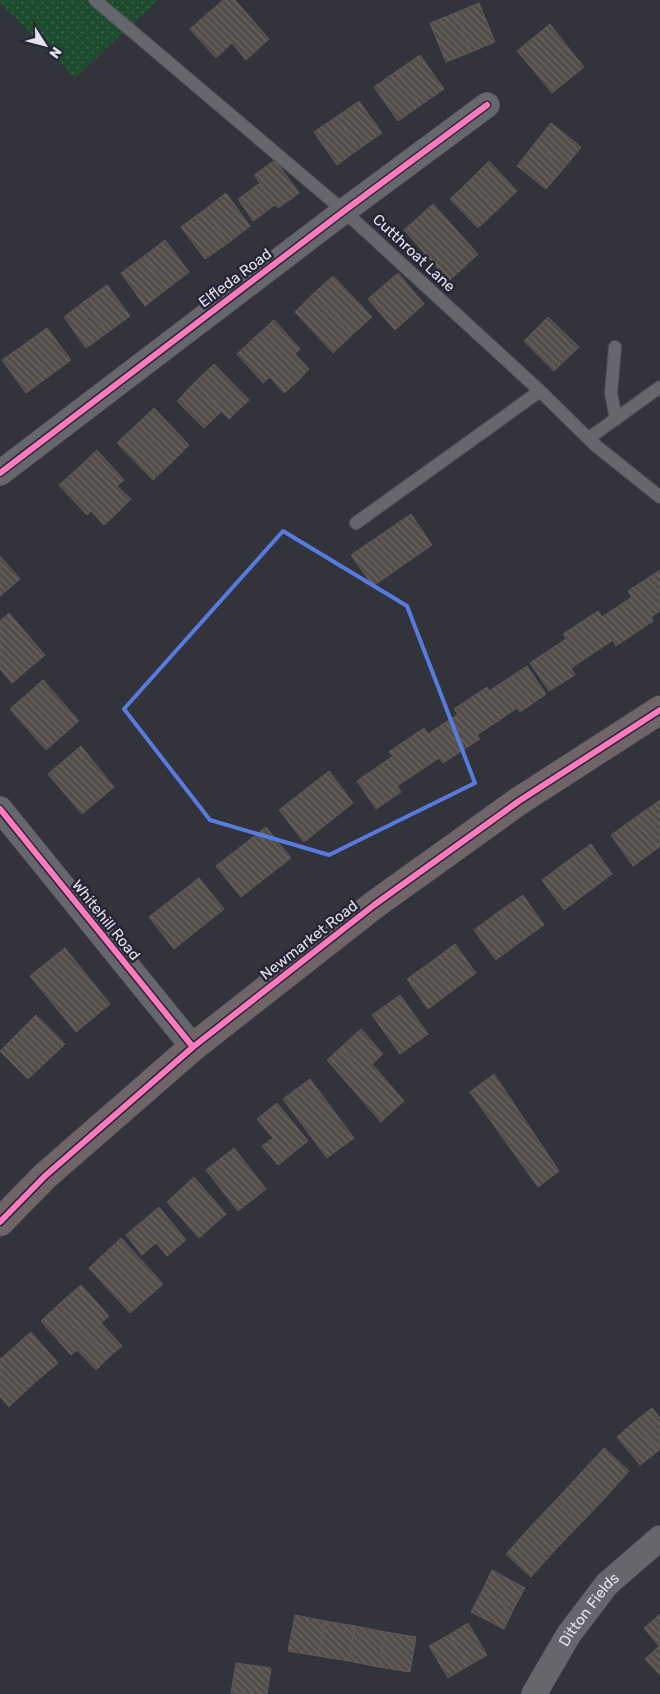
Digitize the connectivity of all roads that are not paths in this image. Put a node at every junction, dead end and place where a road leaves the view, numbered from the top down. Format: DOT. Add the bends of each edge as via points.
graph roads {
  1 [pos="95,0"];
  2 [pos="487,105"];
  3 [pos="344,211"];
  4 [pos="615,347"];
  5 [pos="660,387"];
  6 [pos="540,391"];
  7 [pos="616,419"];
  8 [pos="589,438"];
  9 [pos="0,473"];
  10 [pos="660,498"];
  11 [pos="356,523"];
  12 [pos="659,714"];
  13 [pos="0,809"];
  14 [pos="193,1047"];
  15 [pos="0,1222"];
  16 [pos="660,1538"];
  17 [pos="534,1694"];
  1 -- 3 [label="lane, Cutthroat Lane"];
  2 -- 3 [label="street, Elfleda Road"];
  3 -- 6 [label="lane, Cutthroat Lane"];
  3 -- 9 [label="street, Elfleda Road"];
  4 -- 7 [label="lane" via="611,393"];
  5 -- 7 [label="lane"];
  6 -- 8 [label="lane, Cutthroat Lane"];
  6 -- 11 [label="lane"];
  7 -- 8 [label="lane"];
  8 -- 10 [label="lane, Cutthroat Lane"];
  12 -- 14 [label="main road, Newmarket Road" via="519,801 374,905"];
  13 -- 14 [label="street, Whitehill Road"];
  14 -- 15 [label="main road, Newmarket Road" via="45,1176"];
  16 -- 17 [label="street, Ditton Fields" via="607,1584 569,1634"];
}
